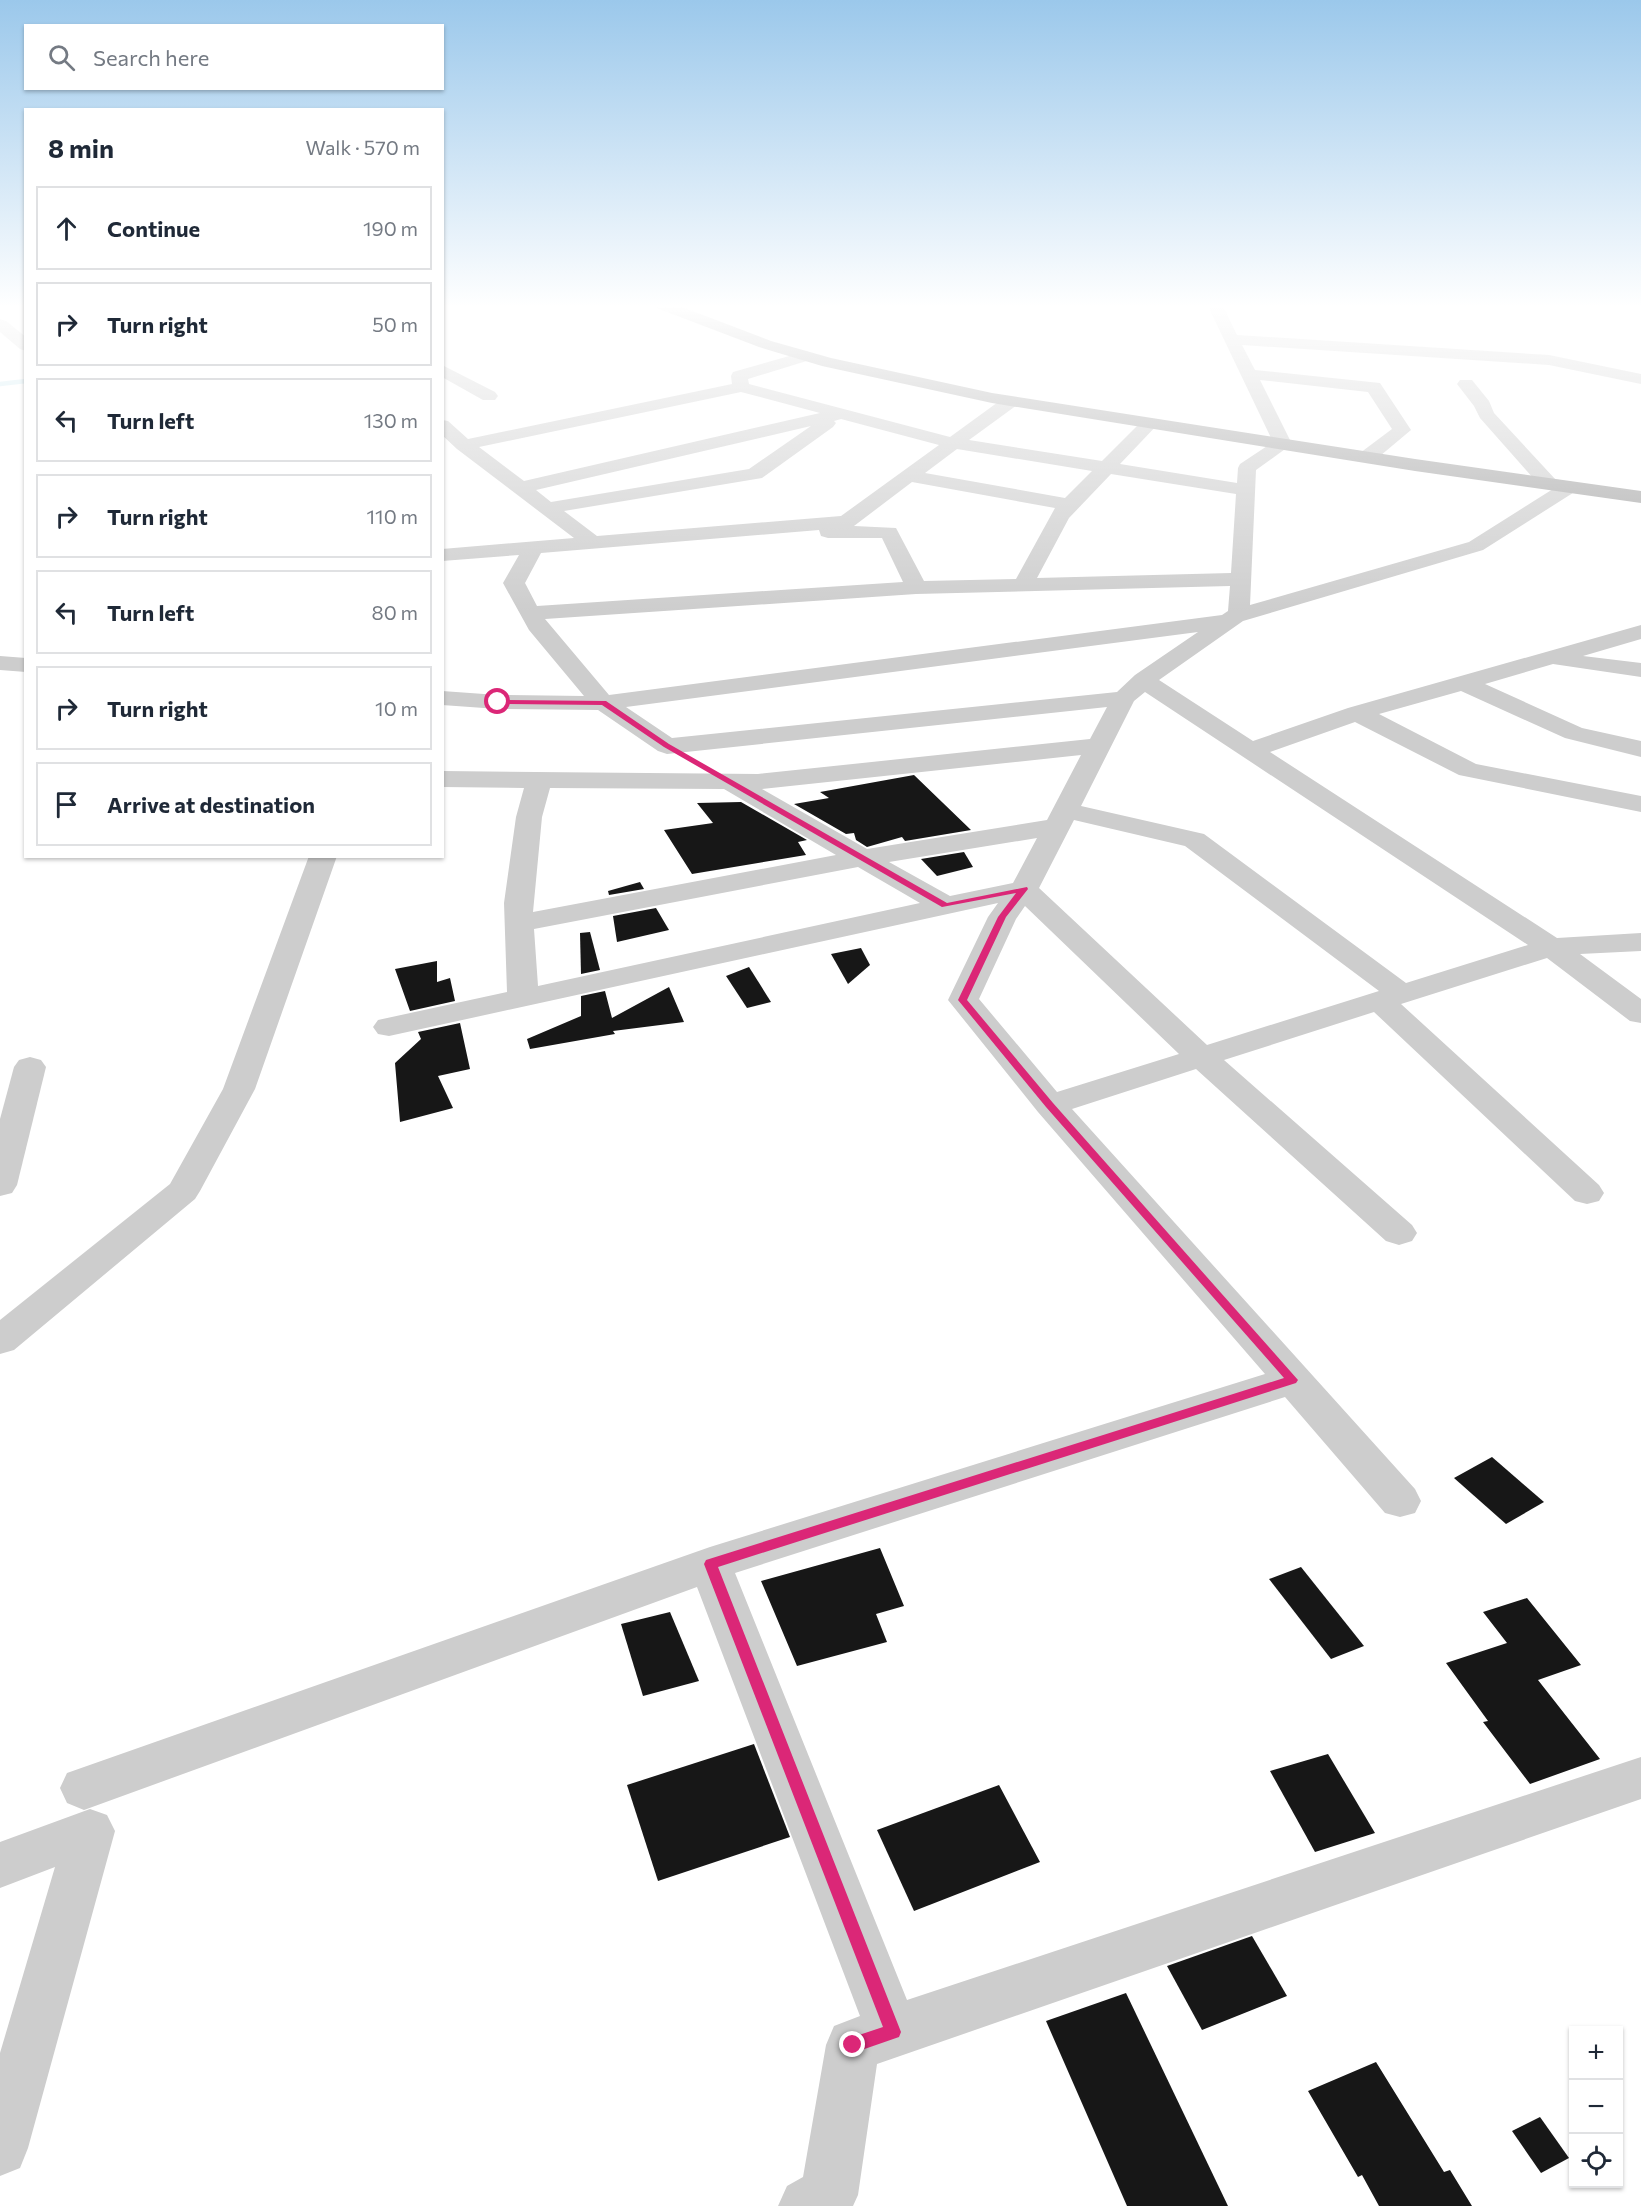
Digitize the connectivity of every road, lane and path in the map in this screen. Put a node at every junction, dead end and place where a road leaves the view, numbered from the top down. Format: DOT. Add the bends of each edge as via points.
graph roads {
  1 [pos="646,407"];
  2 [pos="815,407"];
  3 [pos="1003,407"];
  4 [pos="1049,407"];
  5 [pos="1265,407"];
  6 [pos="1387,407"];
  7 [pos="1484,407"];
  8 [pos="841,414"];
  9 [pos="1150,423"];
  10 [pos="444,427"];
  11 [pos="953,443"];
  12 [pos="1283,444"];
  13 [pos="464,445"];
  14 [pos="1367,457"];
  15 [pos="1105,469"];
  16 [pos="909,476"];
  17 [pos="1549,484"];
  18 [pos="1569,487"];
  19 [pos="520,488"];
  20 [pos="1245,490"];
  21 [pos="1641,497"];
  22 [pos="1070,505"];
  23 [pos="548,508"];
  24 [pos="711,533"];
  25 [pos="593,543"];
  26 [pos="534,548"];
  27 [pos="444,555"];
  28 [pos="1241,579"];
  29 [pos="1023,585"];
  30 [pos="916,588"];
  31 [pos="529,613"];
  32 [pos="1231,619"];
  33 [pos="1641,632"];
  34 [pos="1548,658"];
  35 [pos="0,663"];
  36 [pos="24,664"];
  37 [pos="1641,670"];
  38 [pos="1143,680"];
  39 [pos="1463,683"];
  40 [pos="444,698"];
  41 [pos="1124,698"];
  42 [pos="603,703"];
  43 [pos="1357,713"];
  44 [pos="666,746"];
  45 [pos="1099,746"];
  46 [pos="1641,749"];
  47 [pos="1250,750"];
  48 [pos="444,779"];
  49 [pos="539,780"];
  50 [pos="728,782"];
  51 [pos="1641,804"];
  52 [pos="1061,818"];
  53 [pos="322,858"];
  54 [pos="862,858"];
  55 [pos="1024,889"];
  56 [pos="945,906"];
  57 [pos="519,923"];
  58 [pos="1641,942"];
  59 [pos="1551,947"];
  60 [pos="1391,997"];
  61 [pos="523,998"];
  62 [pos="1641,1014"];
  63 [pos="389,1027"];
  64 [pos="1201,1058"];
  65 [pos="18,1086"];
  66 [pos="1050,1105"];
  67 [pos="0,1185"];
  68 [pos="1587,1193"];
  69 [pos="1398,1233"];
  70 [pos="0,1340"];
  71 [pos="1292,1380"];
  72 [pos="1400,1502"];
  73 [pos="710,1564"];
  74 [pos="1641,1778"];
  75 [pos="84,1788"];
  76 [pos="0,1865"];
  77 [pos="893,2032"];
  78 [pos="0,2148"];
  79 [pos="807,2206"];
  1 -- 13 [label="street"];
  2 -- 8 [label="street"];
  3 -- 11 [label="street"];
  4 -- 9 [label="main road"];
  5 -- 12 [label="street"];
  6 -- 14 [label="street" via="1402,430"];
  7 -- 17 [label="street"];
  8 -- 11 [label="street"];
  8 -- 19 [label="street"];
  8 -- 23 [label="street" via="755,474"];
  9 -- 12 [label="main road"];
  9 -- 15 [label="street"];
  10 -- 13 [label="street"];
  11 -- 15 [label="street"];
  11 -- 16 [label="street"];
  12 -- 14 [label="main road"];
  12 -- 20 [label="street" via="1247,468"];
  13 -- 19 [label="street"];
  14 -- 17 [label="main road"];
  15 -- 20 [label="street"];
  15 -- 22 [label="street"];
  16 -- 22 [label="street"];
  16 -- 24 [label="street" via="846,522"];
  17 -- 18 [label="main road"];
  18 -- 21 [label="main road"];
  18 -- 32 [label="street" via="1476,546"];
  19 -- 23 [label="street"];
  20 -- 28 [label="street"];
  22 -- 29 [label="street" via="1060,515"];
  23 -- 25 [label="street"];
  24 -- 25 [label="street"];
  24 -- 30 [label="street" via="890,532"];
  25 -- 26 [label="street"];
  26 -- 27 [label="street"];
  26 -- 31 [label="street" via="514,582"];
  28 -- 29 [label="street"];
  28 -- 32 [label="street" via="1239,614"];
  29 -- 30 [label="street"];
  30 -- 31 [label="street"];
  31 -- 42 [label="street"];
  32 -- 38 [label="street"];
  32 -- 42 [label="street"];
  33 -- 34 [label="street"];
  34 -- 37 [label="street"];
  34 -- 39 [label="street"];
  35 -- 36 [label="street"];
  38 -- 41 [label="street"];
  38 -- 47 [label="street"];
  39 -- 43 [label="street"];
  39 -- 46 [label="street" via="1574,733"];
  40 -- 42 [label="street"];
  41 -- 44 [label="street"];
  41 -- 45 [label="street"];
  42 -- 44 [label="street"];
  43 -- 47 [label="street"];
  43 -- 51 [label="street" via="1467,770"];
  44 -- 50 [label="street"];
  45 -- 50 [label="street"];
  45 -- 52 [label="street"];
  47 -- 59 [label="street"];
  48 -- 49 [label="street"];
  49 -- 50 [label="street"];
  49 -- 57 [label="street" via="529,817"];
  50 -- 54 [label="street"];
  52 -- 54 [label="street"];
  52 -- 55 [label="street"];
  52 -- 60 [label="street" via="1194,840"];
  53 -- 70 [label="street" via="239,1089 183,1191"];
  54 -- 56 [label="street"];
  54 -- 57 [label="street"];
  55 -- 56 [label="street"];
  55 -- 64 [label="street"];
  55 -- 66 [label="street" via="1002,917 963,1000"];
  56 -- 61 [label="street"];
  57 -- 61 [label="street"];
  58 -- 59 [label="street"];
  59 -- 60 [label="street"];
  59 -- 62 [label="street"];
  60 -- 64 [label="street"];
  60 -- 68 [label="street"];
  61 -- 63 [label="street"];
  64 -- 66 [label="street"];
  64 -- 69 [label="street"];
  65 -- 67 [label="street"];
  66 -- 71 [label="street"];
  71 -- 72 [label="street"];
  71 -- 73 [label="street"];
  73 -- 75 [label="street"];
  73 -- 77 [label="street"];
  74 -- 77 [label="street"];
  76 -- 78 [label="street" via="90,1831"];
  77 -- 79 [label="street" via="853,2045 829,2195"];
}
